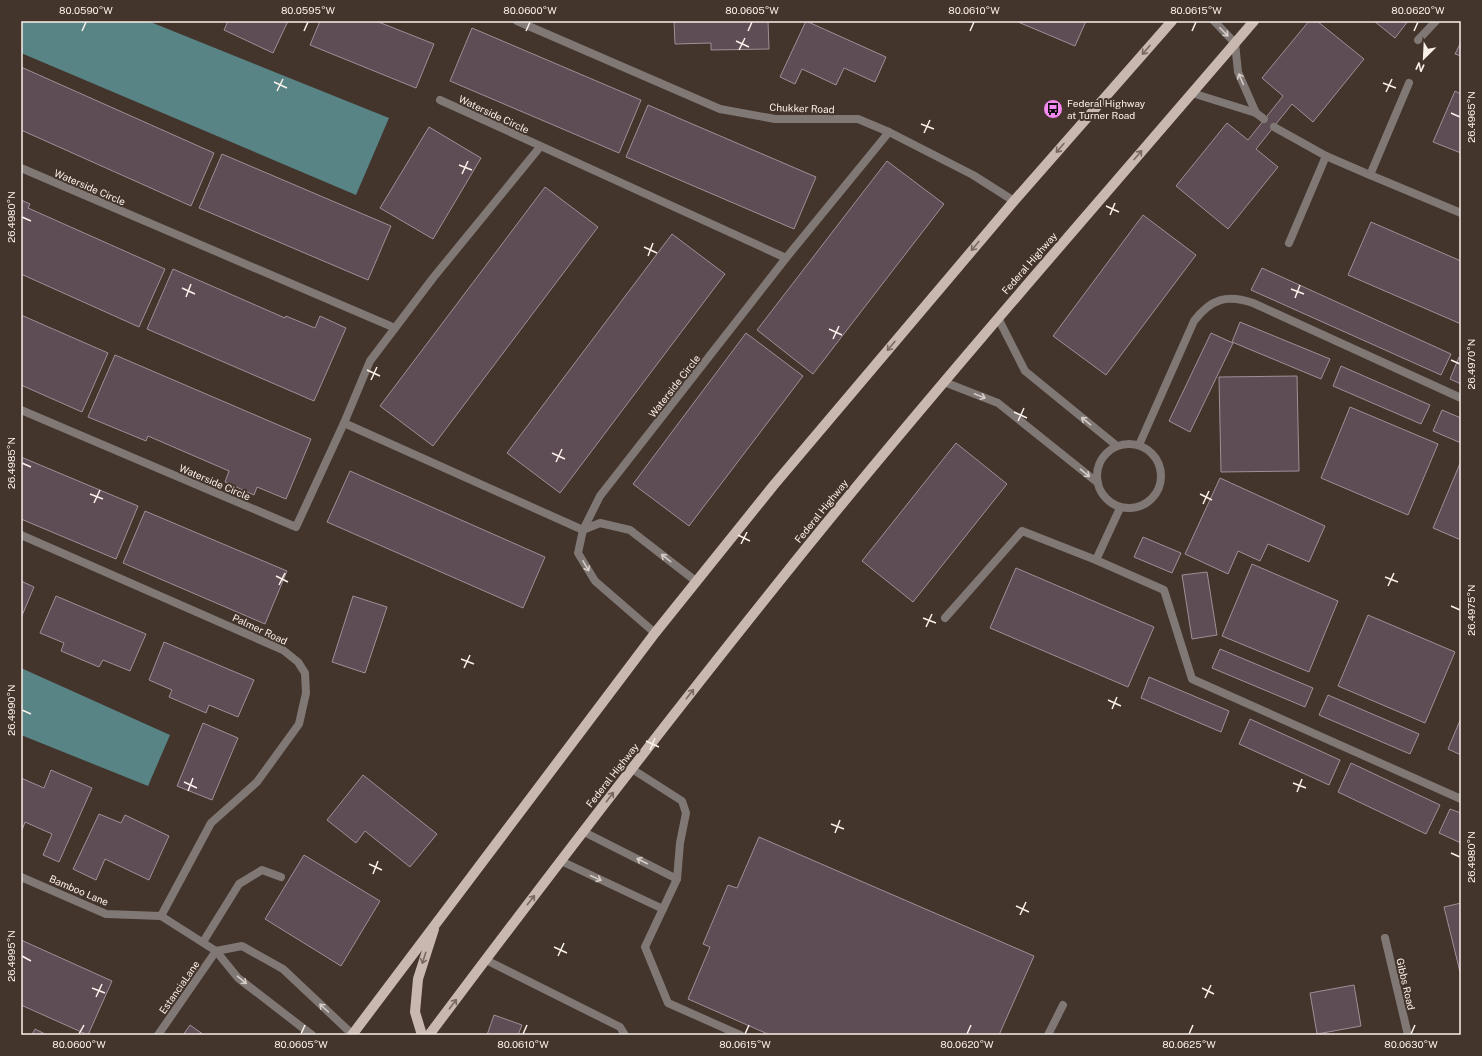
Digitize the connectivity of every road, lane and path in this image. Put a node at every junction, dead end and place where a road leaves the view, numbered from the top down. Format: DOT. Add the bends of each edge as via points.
graph roads {
  1 [pos="517,21"];
  2 [pos="1172,21"];
  3 [pos="1214,21"];
  4 [pos="1254,21"];
  5 [pos="1436,21"];
  6 [pos="1418,40"];
  7 [pos="1235,43"];
  8 [pos="1409,83"];
  9 [pos="1192,93"];
  10 [pos="440,100"];
  11 [pos="1256,113"];
  12 [pos="1264,119"];
  13 [pos="1274,127"];
  14 [pos="889,132"];
  15 [pos="540,146"];
  16 [pos="1326,156"];
  17 [pos="21,168"];
  18 [pos="1370,175"];
  19 [pos="1014,201"];
  20 [pos="1461,213"];
  21 [pos="1289,243"];
  22 [pos="786,258"];
  23 [pos="998,318"];
  24 [pos="395,328"];
  25 [pos="944,382"];
  26 [pos="1461,398"];
  27 [pos="21,410"];
  28 [pos="344,423"];
  29 [pos="1139,445"];
  30 [pos="1116,446"];
  31 [pos="1098,484"];
  32 [pos="1120,508"];
  33 [pos="583,530"];
  34 [pos="21,535"];
  35 [pos="1096,560"];
  36 [pos="696,582"];
  37 [pos="945,618"];
  38 [pos="655,633"];
  39 [pos="632,769"];
  40 [pos="1461,799"];
  41 [pos="584,832"];
  42 [pos="561,861"];
  43 [pos="21,877"];
  44 [pos="281,877"];
  45 [pos="677,879"];
  46 [pos="663,909"];
  47 [pos="161,916"];
  48 [pos="436,921"];
  49 [pos="1385,938"];
  50 [pos="203,942"];
  51 [pos="216,951"];
  52 [pos="486,960"];
  53 [pos="1063,1004"];
  54 [pos="158,1035"];
  55 [pos="312,1035"];
  56 [pos="352,1035"];
  57 [pos="422,1035"];
  58 [pos="430,1035"];
  59 [pos="625,1035"];
  60 [pos="740,1035"];
  61 [pos="1048,1035"];
  62 [pos="1408,1035"];
  1 -- 14 [label="street, Chukker Road" via="720,109 775,119 858,119"];
  2 -- 19 [label="main road, one-way"];
  3 -- 7 [label="street, one-way"];
  4 -- 7 [label="main road, Federal Highway"];
  5 -- 6 [label="street"];
  7 -- 9 [label="main road, Federal Highway"];
  11 -- 7 [label="street, one-way" via="1238,72"];
  8 -- 18 [label="street"];
  9 -- 11 [label="street"];
  23 -- 9 [label="main road, Federal Highway, one-way"];
  10 -- 15 [label="street, Waterside Circle"];
  11 -- 12 [label="street"];
  13 -- 16 [label="street"];
  14 -- 19 [label="street, Chukker Road" via="973,175"];
  14 -- 22 [label="street, Waterside Circle"];
  15 -- 22 [label="street, Waterside Circle"];
  15 -- 24 [label="street, Waterside Circle"];
  16 -- 18 [label="street"];
  16 -- 21 [label="street"];
  17 -- 24 [label="street, Waterside Circle"];
  18 -- 20 [label="street"];
  19 -- 36 [label="main road, one-way" via="778,480"];
  22 -- 33 [label="street, Waterside Circle" via="600,496"];
  23 -- 25 [label="main road, Federal Highway"];
  30 -- 23 [label="street, one-way" via="1025,371"];
  24 -- 28 [label="street, Waterside Circle" via="370,360"];
  25 -- 31 [label="street, one-way" via="998,403"];
  39 -- 25 [label="main road, Federal Highway, one-way" via="824,526"];
  26 -- 29 [label="street" via="1253,303 1227,298 1213,302 1202,310 1194,321"];
  27 -- 28 [label="street, Waterside Circle" via="296,527"];
  28 -- 33 [label="street"];
  29 -- 30 [label="street"];
  29 -- 32 [label="street" via="1149,450 1157,459 1162,480 1152,500 1131,509"];
  30 -- 31 [label="street" via="1107,452 1100,462 1097,472"];
  31 -- 32 [label="street" via="1102,494"];
  32 -- 35 [label="street"];
  36 -- 33 [label="street, one-way" via="630,530 600,523"];
  33 -- 38 [label="street, Waterside Circle, one-way" via="578,553 595,581"];
  34 -- 47 [label="street, Palmer Road" via="283,650 298,662 305,674 306,693 299,724 257,782 212,823"];
  35 -- 37 [label="street" via="1022,531"];
  35 -- 40 [label="street" via="1164,590 1192,679"];
  36 -- 38 [label="main road"];
  38 -- 48 [label="main road"];
  41 -- 39 [label="main road, Federal Highway, one-way"];
  39 -- 45 [label="street" via="682,801 686,813"];
  41 -- 42 [label="main road, Federal Highway"];
  45 -- 41 [label="street, one-way"];
  42 -- 46 [label="street, one-way"];
  52 -- 42 [label="main road, Federal Highway, one-way"];
  43 -- 47 [label="street, Bamboo Lane" via="106,914"];
  44 -- 50 [label="street" via="262,870 239,884"];
  45 -- 46 [label="street"];
  46 -- 60 [label="street" via="644,947 668,1003"];
  47 -- 50 [label="street, Bamboo Lane"];
  48 -- 56 [label="main road"];
  48 -- 57 [label="main road, one-way" via="418,979 415,1012"];
  49 -- 62 [label="street, Gibbs Road"];
  50 -- 51 [label="street, Bamboo Lane"];
  51 -- 54 [label="street, EstanciaLane"];
  51 -- 55 [label="street, Bamboo Lane, one-way" via="238,978"];
  56 -- 51 [label="street, one-way" via="283,969 242,946"];
  58 -- 52 [label="main road, Federal Highway, one-way"];
  52 -- 59 [label="street" via="620,1028"];
  53 -- 61 [label="street"];
}
